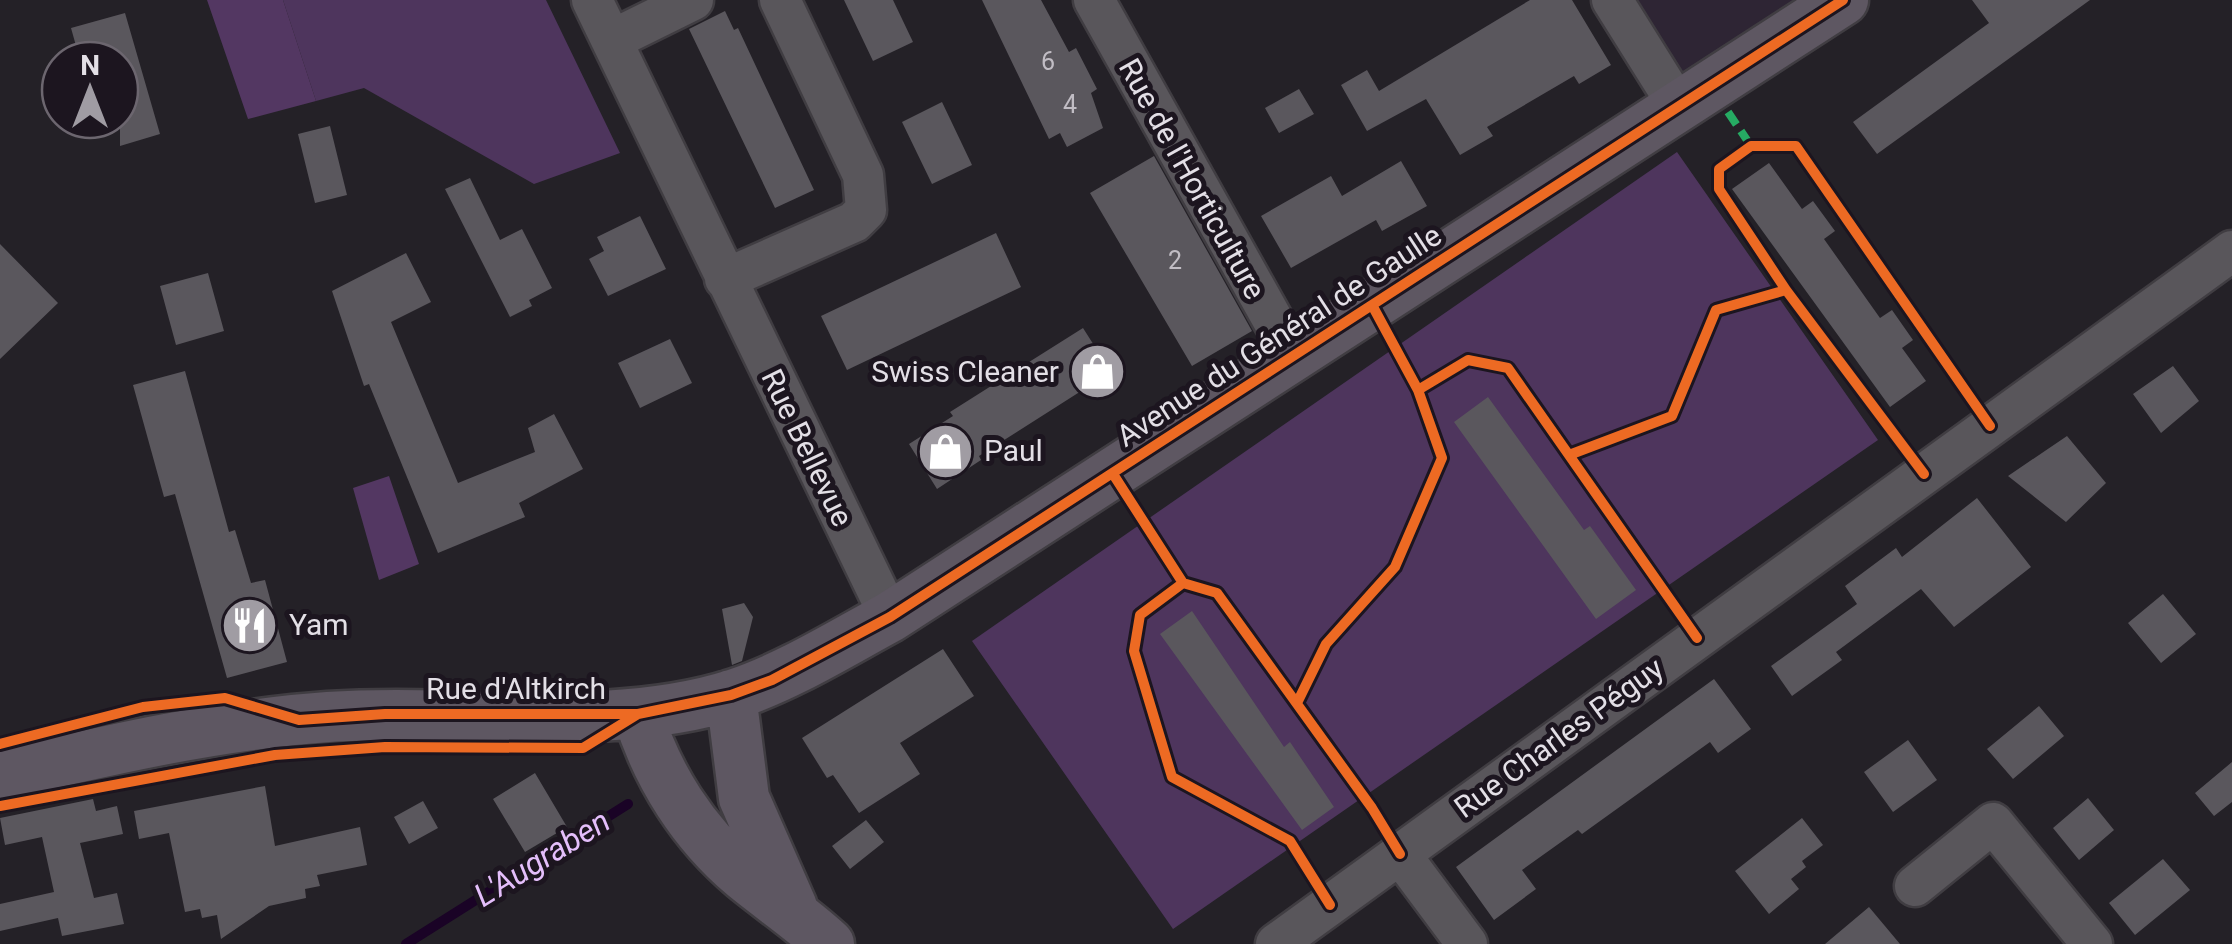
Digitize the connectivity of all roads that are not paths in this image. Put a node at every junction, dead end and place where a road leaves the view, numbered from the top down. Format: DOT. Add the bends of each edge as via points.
graph roads {
  1 [pos="592,0"];
  2 [pos="693,0"];
  3 [pos="780,0"];
  4 [pos="1094,0"];
  5 [pos="1612,0"];
  6 [pos="1843,0"];
  7 [pos="612,40"];
  8 [pos="1679,107"];
  9 [pos="2232,251"];
  10 [pos="726,279"];
  11 [pos="1293,356"];
  12 [pos="890,617"];
  13 [pos="731,695"];
  14 [pos="638,714"];
  15 [pos="0,775"];
  16 [pos="1400,854"];
  17 [pos="1915,886"];
  18 [pos="812,928"];
  19 [pos="1276,944"];
  20 [pos="1467,944"];
  21 [pos="2092,944"];
  1 -- 7 [label="street, Rue Bellevue"];
  2 -- 7 [label="street"];
  3 -- 10 [label="street" via="864,176 866,210 854,222"];
  4 -- 11 [label="street, Rue de l'Horticulture"];
  5 -- 8 [label="street"];
  6 -- 8 [label="main road, Avenue du Général de Gaulle"];
  7 -- 10 [label="street, Rue Bellevue"];
  8 -- 11 [label="main road, Avenue du Général de Gaulle"];
  9 -- 16 [label="street, Rue Charles Péguy"];
  10 -- 12 [label="street, Rue Bellevue"];
  11 -- 12 [label="main road, Avenue du Général de Gaulle"];
  12 -- 13 [label="main road, Avenue du Général de Gaulle"];
  13 -- 14 [label="main road, Rue d'Altkirch"];
  13 -- 18 [label="main road" via="744,798"];
  14 -- 15 [label="main road, Rue d'Altkirch" via="326,717 165,738"];
  14 -- 18 [label="main road" via="667,788 742,874"];
  16 -- 19 [label="street, Rue Charles Péguy"];
  16 -- 20 [label="street"];
  17 -- 21 [label="street" via="1993,823"];
}
